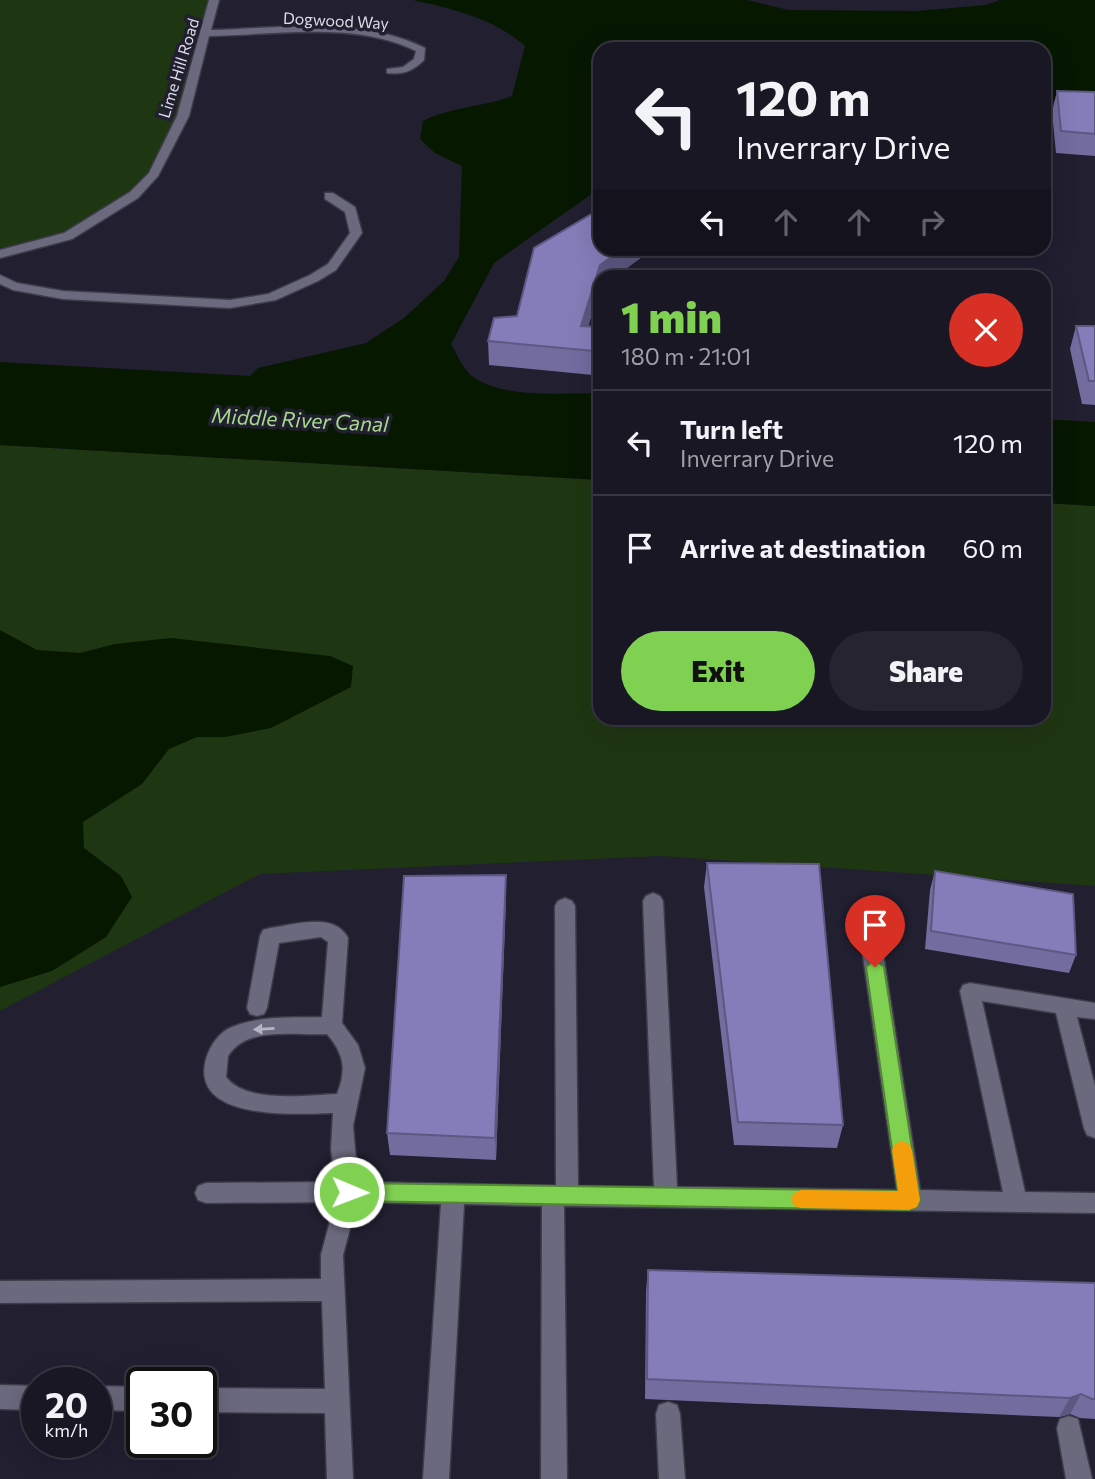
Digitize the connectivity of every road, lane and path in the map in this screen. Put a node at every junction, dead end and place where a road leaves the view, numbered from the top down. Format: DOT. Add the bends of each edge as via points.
graph roads {
  1 [pos="214,0"];
  2 [pos="206,33"];
  3 [pos="391,71"];
  4 [pos="329,196"];
  5 [pos="0,254"];
  6 [pos="0,279"];
  7 [pos="653,901"];
  8 [pos="565,906"];
  9 [pos="867,915"];
  10 [pos="1064,1005"];
  11 [pos="257,1008"];
  12 [pos="1095,1010"];
  13 [pos="332,1025"];
  14 [pos="345,1103"];
  15 [pos="1095,1128"];
  16 [pos="349,1192"];
  17 [pos="206,1193"];
  18 [pos="453,1194"];
  19 [pos="560,1196"];
  20 [pos="666,1197"];
  21 [pos="909,1200"];
  22 [pos="1016,1202"];
  23 [pos="1095,1203"];
  24 [pos="333,1290"];
  25 [pos="0,1292"];
  26 [pos="0,1397"];
  27 [pos="21,1398"];
  28 [pos="217,1399"];
  29 [pos="337,1401"];
  30 [pos="668,1413"];
  31 [pos="1069,1428"];
  32 [pos="340,1479"];
  33 [pos="436,1479"];
  34 [pos="554,1479"];
  35 [pos="672,1479"];
  36 [pos="1079,1479"];
  1 -- 2 [label="street, Lime Hill Road"];
  2 -- 3 [label="street, Dogwood Way" via="376,36 408,41 421,50 412,65"];
  2 -- 5 [label="street, Lime Hill Road" via="183,116 154,174 134,195 68,236"];
  4 -- 6 [label="street" via="351,209 356,233 332,267 271,297 230,304 63,295 13,286"];
  7 -- 20 [label="street"];
  8 -- 19 [label="street"];
  9 -- 21 [label="street"];
  10 -- 12 [label="street"];
  10 -- 15 [label="street"];
  10 -- 22 [label="street" via="970,991"];
  11 -- 13 [label="street" via="270,936 324,929 338,939"];
  13 -- 14 [label="street" via="349,1046 354,1062 354,1081"];
  13 -- 14 [label="street, one-way" via="242,1032 228,1039 214,1070 218,1084 229,1096 246,1103"];
  14 -- 16 [label="street" via="341,1165"];
  16 -- 17 [label="street"];
  16 -- 18 [label="street"];
  16 -- 24 [label="street" via="332,1255"];
  18 -- 19 [label="street"];
  18 -- 33 [label="street"];
  19 -- 20 [label="street"];
  19 -- 34 [label="street"];
  20 -- 21 [label="street"];
  21 -- 22 [label="street"];
  22 -- 23 [label="street"];
  24 -- 25 [label="street"];
  24 -- 29 [label="street"];
  26 -- 27 [label="street"];
  28 -- 29 [label="street"];
  29 -- 32 [label="street"];
  30 -- 35 [label="street"];
  31 -- 36 [label="street"];
}
